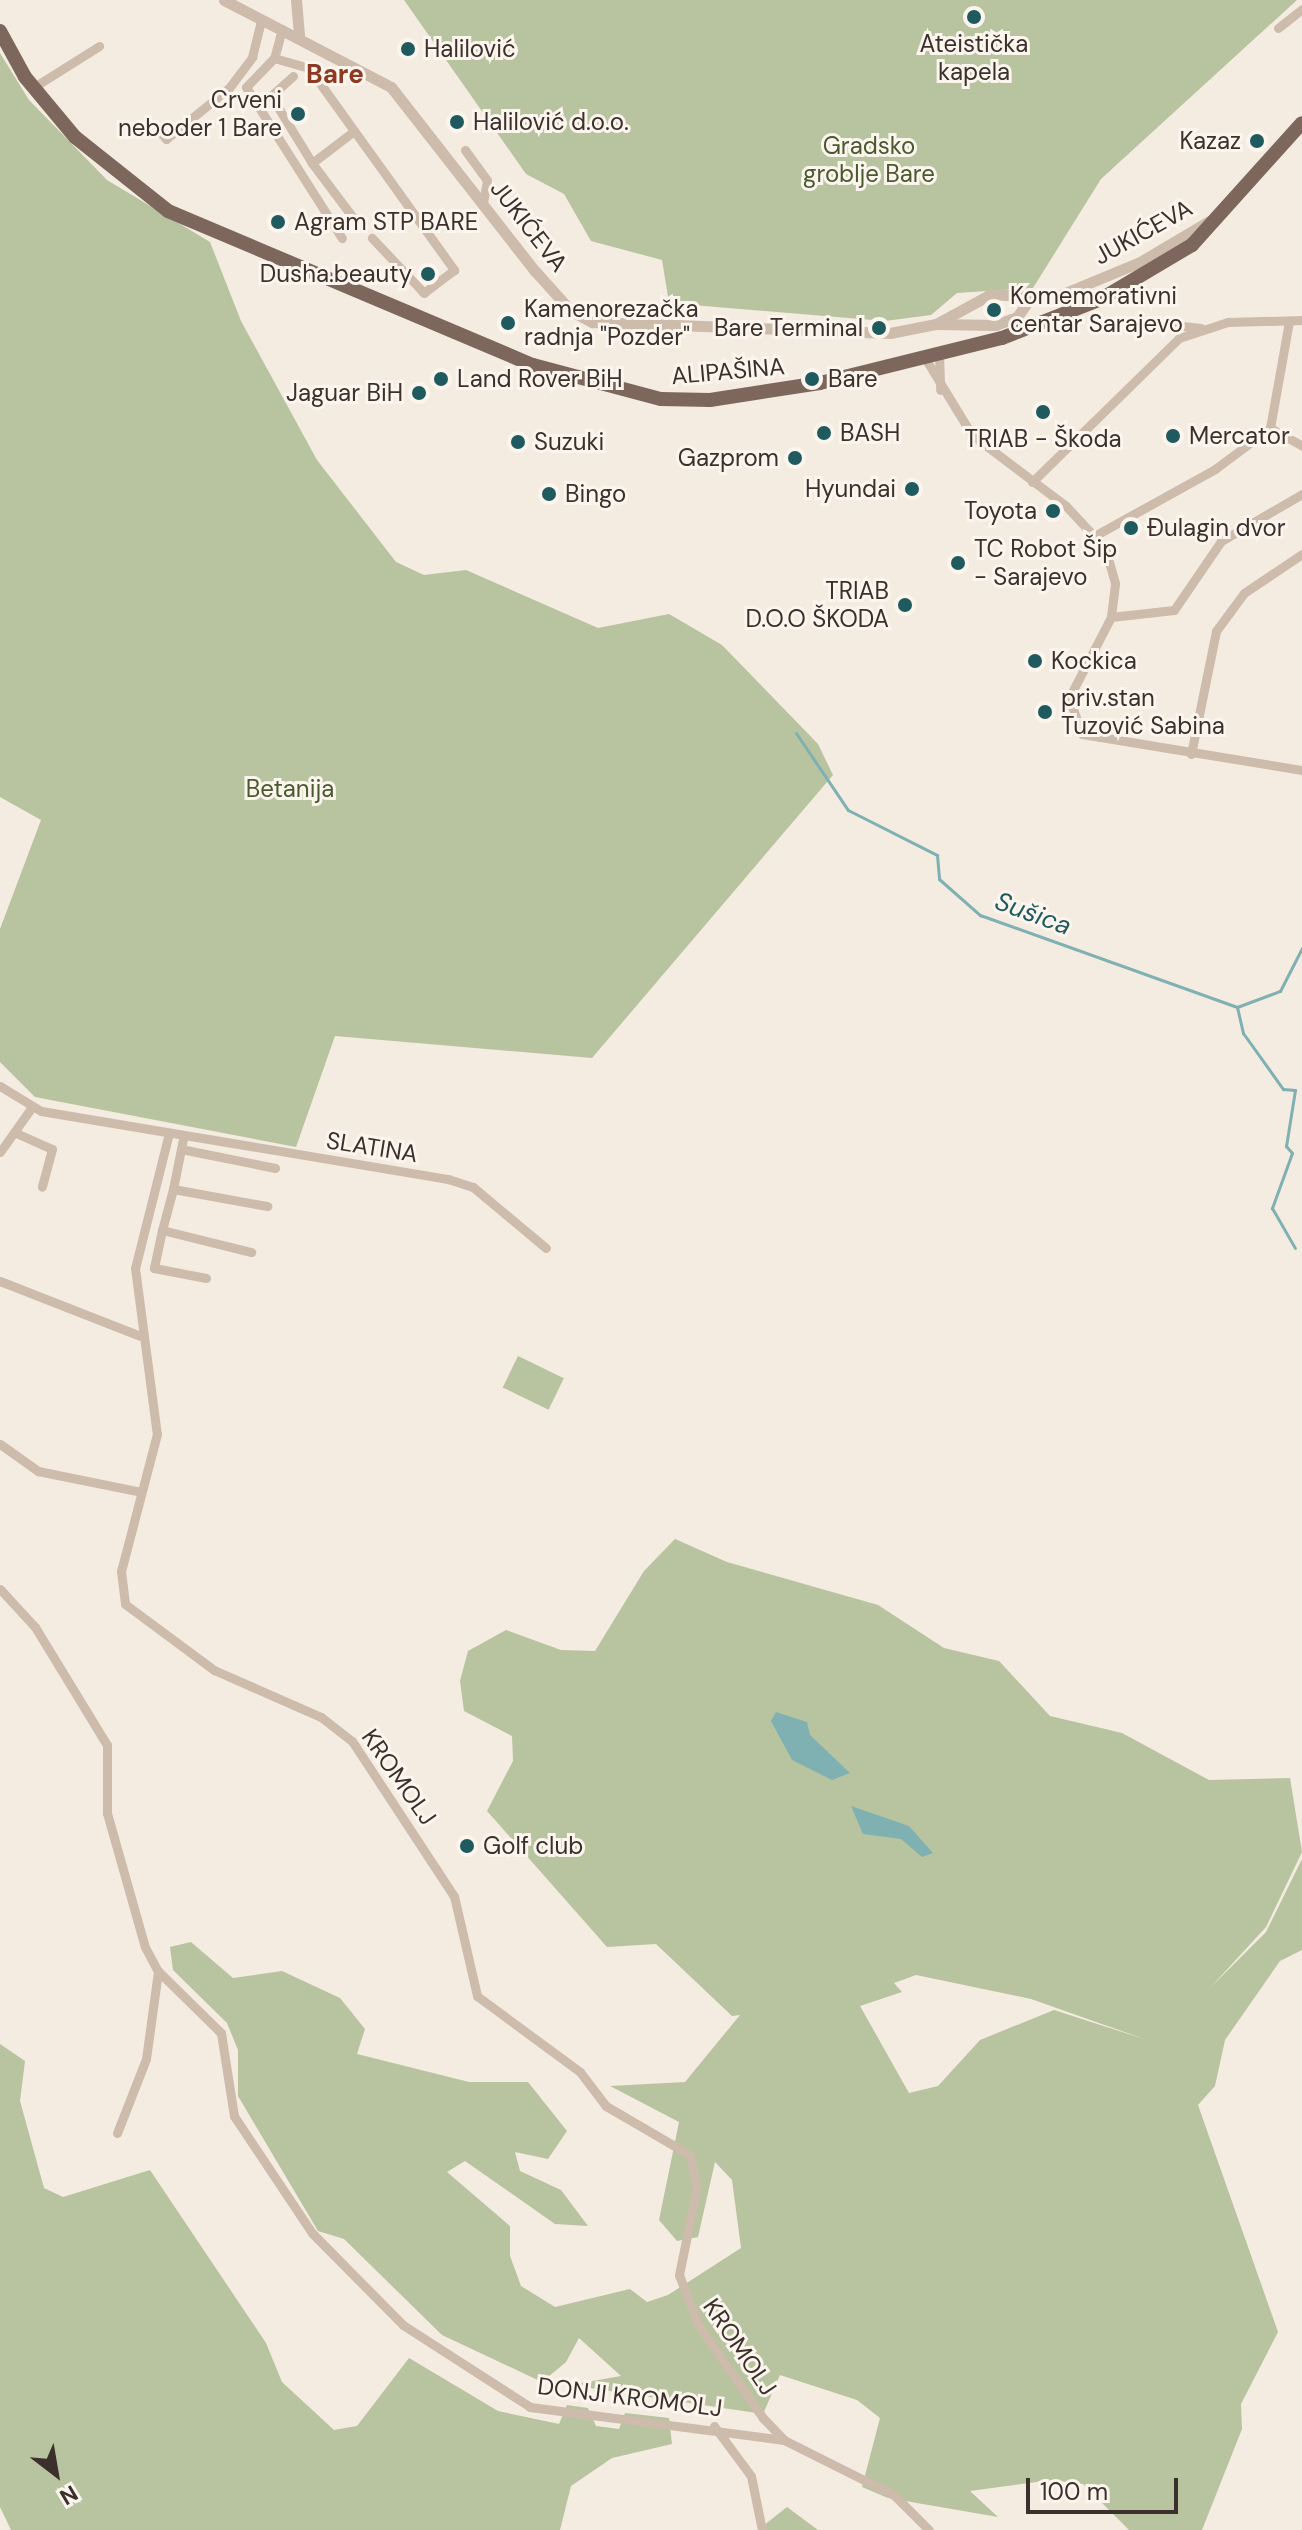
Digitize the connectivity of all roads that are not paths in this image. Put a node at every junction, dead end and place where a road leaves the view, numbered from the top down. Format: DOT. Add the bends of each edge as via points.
graph roads {
  1 [pos="224,0"];
  2 [pos="296,0"];
  3 [pos="1302,9"];
  4 [pos="261,20"];
  5 [pos="1278,28"];
  6 [pos="282,29"];
  7 [pos="0,31"];
  8 [pos="299,36"];
  9 [pos="99,46"];
  10 [pos="274,58"];
  11 [pos="293,76"];
  12 [pos="34,87"];
  13 [pos="1302,123"];
  14 [pos="354,131"];
  15 [pos="161,133"];
  16 [pos="465,150"];
  17 [pos="312,163"];
  18 [pos="483,203"];
  19 [pos="1231,208"];
  20 [pos="360,227"];
  21 [pos="342,238"];
  22 [pos="372,238"];
  23 [pos="1028,301"];
  24 [pos="1302,320"];
  25 [pos="1289,321"];
  26 [pos="1145,322"];
  27 [pos="936,324"];
  28 [pos="1204,328"];
  29 [pos="932,356"];
  30 [pos="1270,428"];
  31 [pos="1302,446"];
  32 [pos="1032,482"];
  33 [pos="1302,494"];
  34 [pos="1096,535"];
  35 [pos="1302,554"];
  36 [pos="1111,617"];
  37 [pos="1191,754"];
  38 [pos="1302,770"];
  39 [pos="0,1086"];
  40 [pos="32,1107"];
  41 [pos="16,1133"];
  42 [pos="168,1137"];
  43 [pos="182,1144"];
  44 [pos="0,1152"];
  45 [pos="275,1168"];
  46 [pos="42,1187"];
  47 [pos="173,1189"];
  48 [pos="267,1206"];
  49 [pos="162,1230"];
  50 [pos="546,1248"];
  51 [pos="251,1252"];
  52 [pos="206,1278"];
  53 [pos="0,1281"];
  54 [pos="140,1336"];
  55 [pos="0,1444"];
  56 [pos="141,1492"];
  57 [pos="0,1589"];
  58 [pos="158,1971"];
  59 [pos="117,2133"];
  60 [pos="714,2426"];
  61 [pos="784,2440"];
  62 [pos="762,2530"];
  63 [pos="929,2530"];
  1 -- 4 [label="street, JUKIĆEVA"];
  2 -- 8 [label="street"];
  3 -- 5 [label="street"];
  4 -- 6 [label="street, JUKIĆEVA"];
  4 -- 15 [label="street" via="252,57 229,88 166,139"];
  6 -- 8 [label="street, JUKIĆEVA"];
  6 -- 10 [label="street"];
  7 -- 12 [label="main road, ALIPAŠINA"];
  8 -- 18 [label="street, JUKIĆEVA" via="391,87"];
  9 -- 12 [label="street"];
  10 -- 14 [label="street" via="309,68"];
  10 -- 21 [label="street" via="246,87"];
  11 -- 17 [label="street" via="271,96"];
  12 -- 29 [label="main road, ALIPAŠINA" via="98,160 168,211 554,371 652,398 710,400"];
  13 -- 19 [label="main road, ALIPAŠINA"];
  14 -- 17 [label="street"];
  14 -- 22 [label="street" via="454,270 424,293"];
  16 -- 18 [label="street" via="487,180"];
  17 -- 20 [label="street"];
  18 -- 27 [label="street, JUKIĆEVA" via="559,299 592,322 657,329 844,326 884,334"];
  19 -- 23 [label="street, JUKIĆEVA" via="1097,282"];
  19 -- 29 [label="main road, ALIPAŠINA" via="1192,245 1119,291 1032,328"];
  23 -- 27 [label="street, JUKIĆEVA" via="983,296"];
  23 -- 27 [label="street, JUKIĆEVA" via="1017,317 995,325"];
  24 -- 25 [label="street"];
  25 -- 28 [label="street"];
  25 -- 30 [label="street"];
  26 -- 28 [label="street"];
  28 -- 32 [label="street" via="1179,338 1137,371"];
  29 -- 32 [label="street" via="940,390 972,435"];
  30 -- 31 [label="street"];
  30 -- 34 [label="street" via="1215,469"];
  32 -- 34 [label="street"];
  33 -- 36 [label="street" via="1221,541 1174,610"];
  34 -- 36 [label="street" via="1112,565"];
  35 -- 37 [label="street" via="1244,593 1216,631"];
  36 -- 37 [label="street" via="1069,698 1075,726 1094,740"];
  37 -- 38 [label="street"];
  39 -- 40 [label="street"];
  40 -- 41 [label="street"];
  40 -- 42 [label="street, SLATINA"];
  41 -- 44 [label="street"];
  41 -- 46 [label="street" via="52,1149"];
  42 -- 43 [label="street, SLATINA"];
  42 -- 54 [label="street, KROMOLJ" via="135,1268"];
  43 -- 45 [label="street"];
  43 -- 47 [label="street"];
  43 -- 50 [label="street, SLATINA" via="448,1179 473,1187"];
  47 -- 48 [label="street"];
  47 -- 49 [label="street"];
  49 -- 51 [label="street"];
  49 -- 52 [label="street" via="154,1268"];
  53 -- 54 [label="street"];
  54 -- 56 [label="street, KROMOLJ" via="157,1434"];
  55 -- 56 [label="street" via="38,1471"];
  56 -- 61 [label="street, KROMOLJ" via="121,1571 125,1604 214,1670 321,1717 352,1741 454,1896 477,1996 580,2072 606,2106 690,2155 697,2187 679,2275 688,2307"];
  57 -- 58 [label="street, DONJI KROMOLJ" via="35,1627 107,1745 107,1813 128,1901"];
  58 -- 59 [label="street" via="146,2059"];
  58 -- 60 [label="street, DONJI KROMOLJ" via="221,2033 234,2116 312,2233 403,2325 530,2407"];
  60 -- 61 [label="street, DONJI KROMOLJ"];
  60 -- 62 [label="street" via="751,2476"];
  61 -- 63 [label="street, KROMOLJ" via="886,2490"];
}
